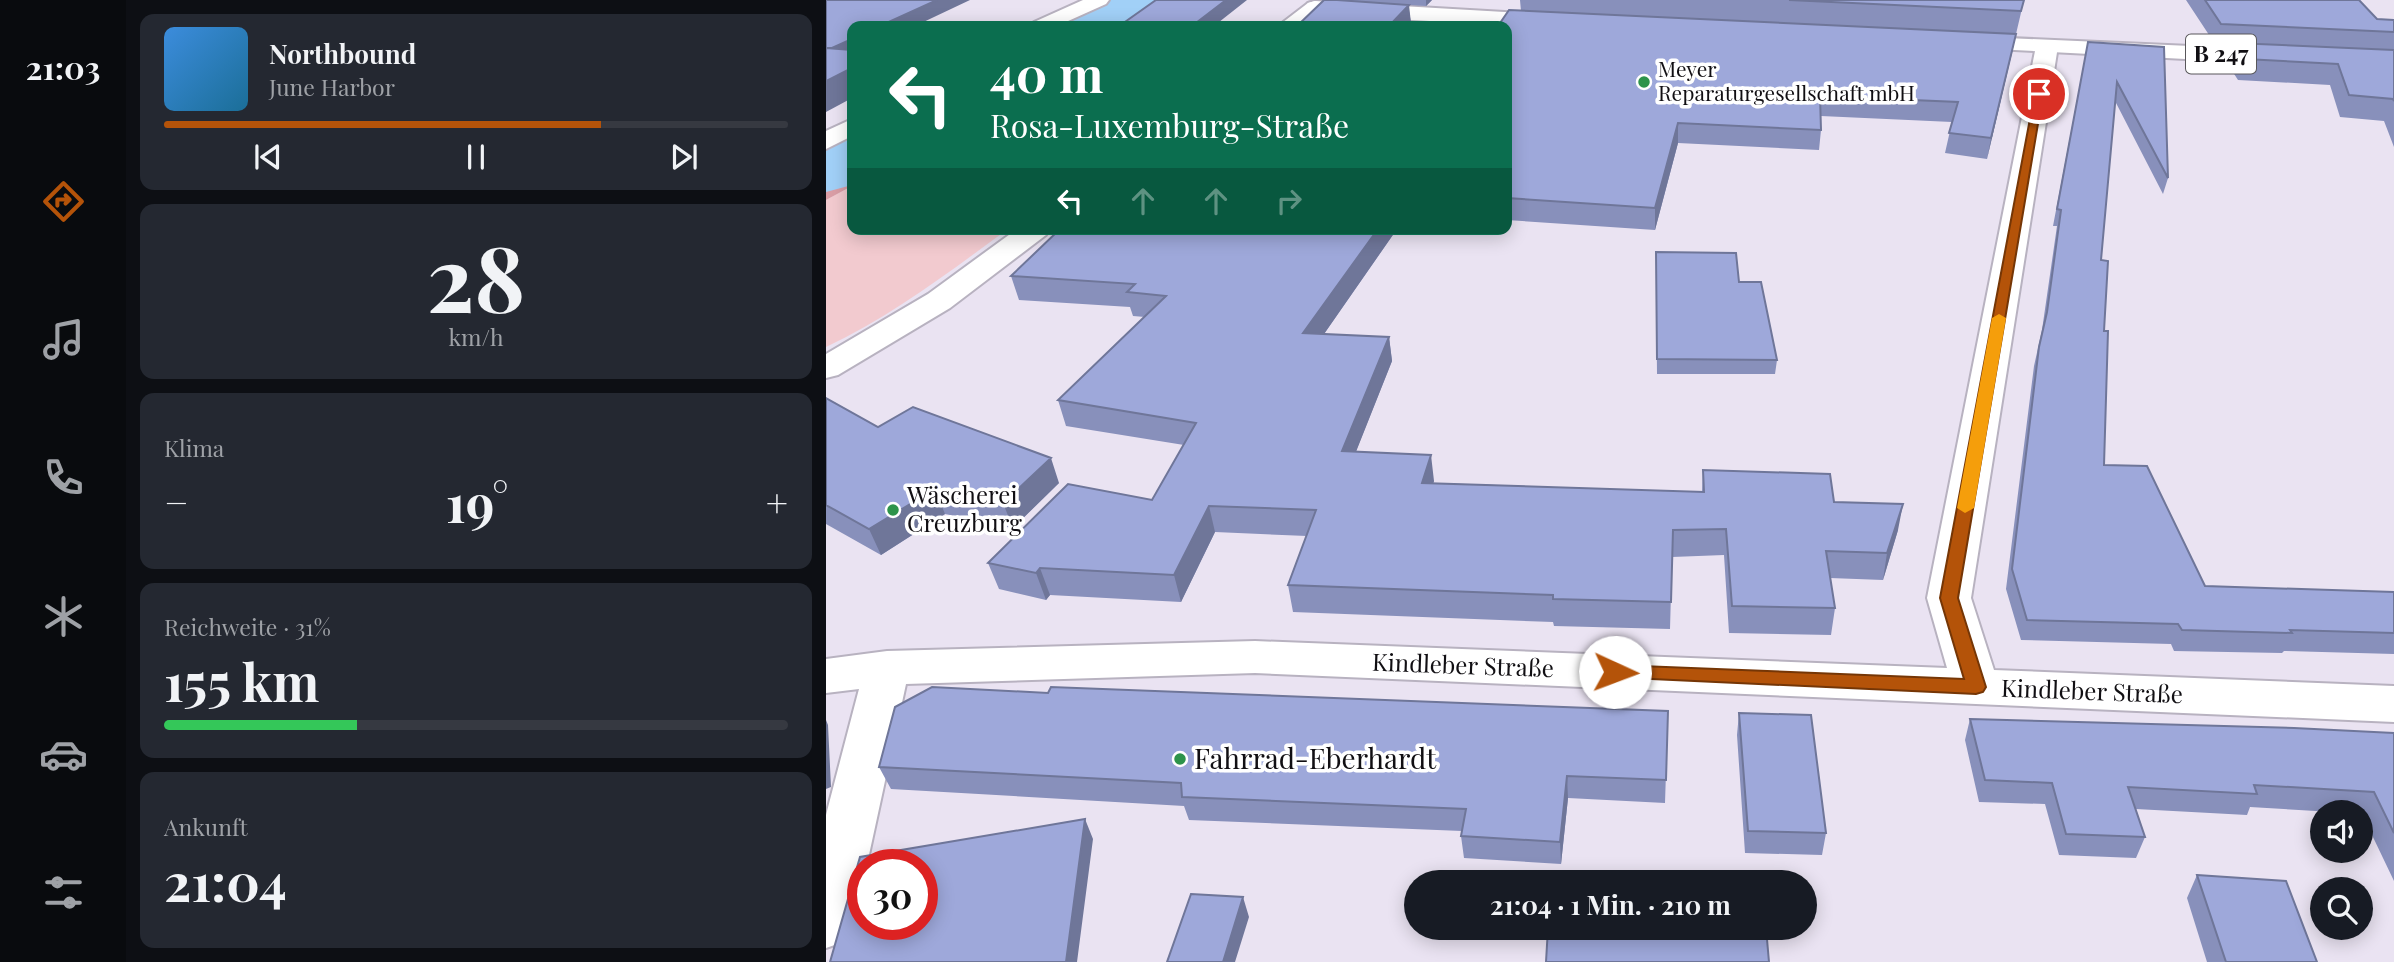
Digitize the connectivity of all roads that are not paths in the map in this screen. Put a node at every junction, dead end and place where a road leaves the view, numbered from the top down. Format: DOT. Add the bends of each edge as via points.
graph roads {
  1 [pos="1099,0"];
  2 [pos="1319,3"];
  3 [pos="1052,21"];
  4 [pos="1295,21"];
  5 [pos="1572,22"];
  6 [pos="1950,41"];
  7 [pos="2047,46"];
  8 [pos="2300,58"];
  9 [pos="847,129"];
  10 [pos="826,141"];
  11 [pos="1028,235"];
  12 [pos="826,368"];
  13 [pos="887,668"];
  14 [pos="826,676"];
  15 [pos="1976,687"];
  16 [pos="2394,704"];
  17 [pos="826,923"];
  1 -- 3 [label="street"];
  2 -- 4 [label="street"];
  2 -- 5 [label="street" via="1349,11"];
  6 -- 7 [label="street, B 247"];
  7 -- 8 [label="street, B 247"];
  7 -- 15 [label="street" via="1949,598"];
  9 -- 10 [label="street"];
  11 -- 12 [label="street" via="939,301"];
  13 -- 14 [label="street, Kindleber Straße"];
  13 -- 15 [label="street, Kindleber Straße" via="1255,657"];
  13 -- 17 [label="street"];
  15 -- 16 [label="street, Kindleber Straße"];
}
